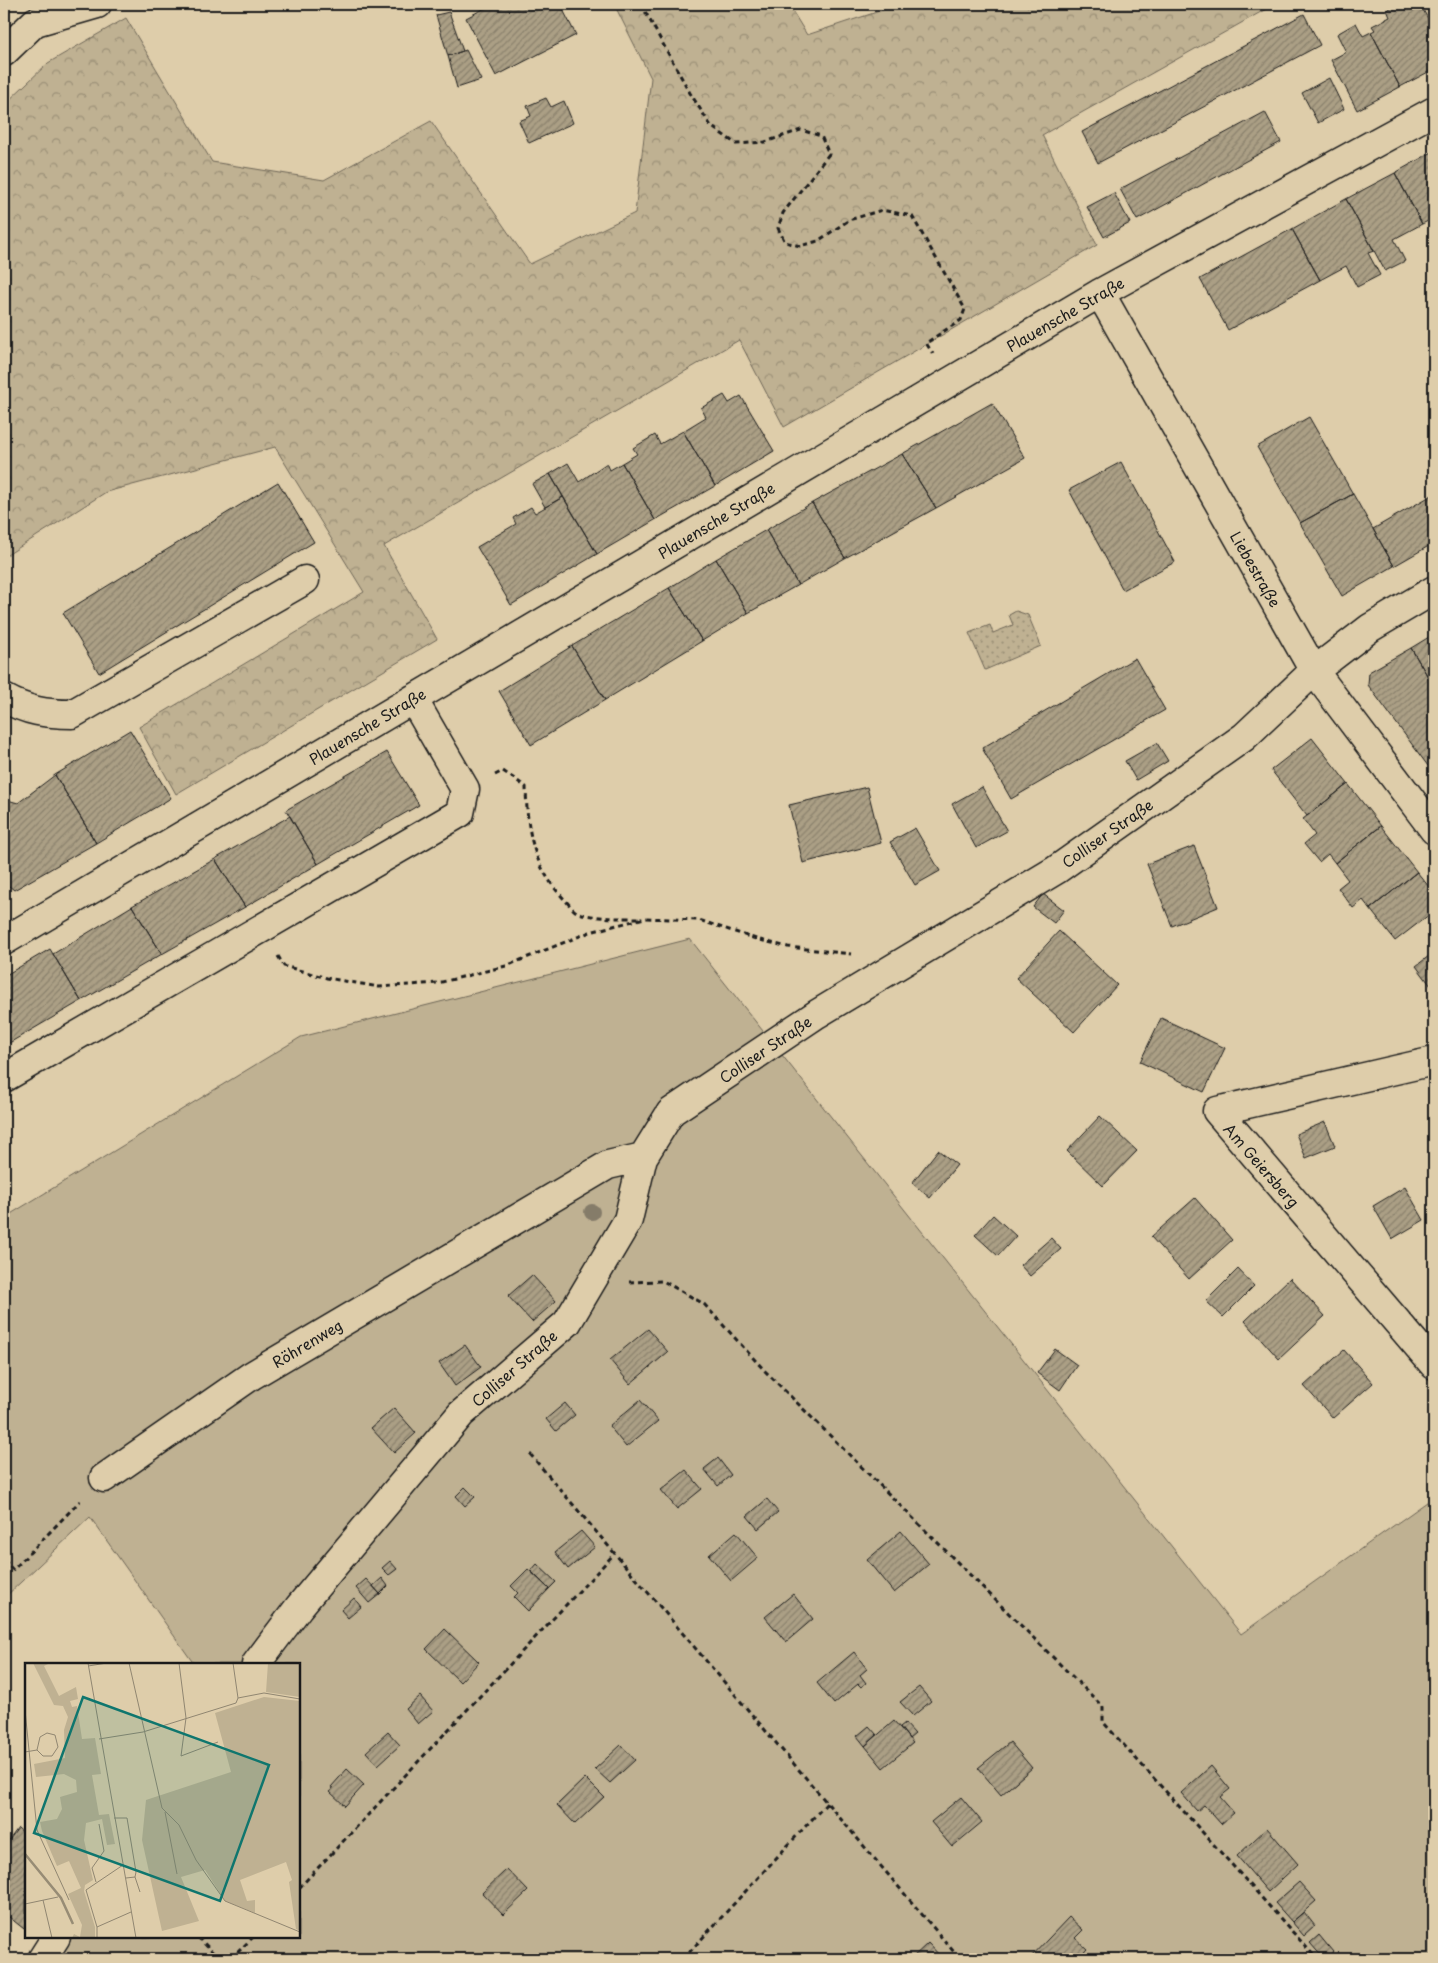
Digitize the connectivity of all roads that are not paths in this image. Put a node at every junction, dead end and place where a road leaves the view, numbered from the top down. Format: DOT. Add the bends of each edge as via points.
graph roads {
  1 [pos="97,4"];
  2 [pos="4,52"];
  3 [pos="1434,111"];
  4 [pos="1100,293"];
  5 [pos="306,580"];
  6 [pos="1434,590"];
  7 [pos="1314,671"];
  8 [pos="4,698"];
  9 [pos="413,699"];
  10 [pos="1434,830"];
  11 [pos="4,941"];
  12 [pos="1434,1061"];
  13 [pos="4,1078"];
  14 [pos="643,1157"];
  15 [pos="1434,1365"];
  16 [pos="104,1478"];
  17 [pos="257,1663"];
  18 [pos="55,1938"];
  19 [pos="42,1959"];
  1 -- 2 [label="street" via="35,22"];
  3 -- 4 [label="street, Plauensche Straße"];
  4 -- 7 [label="street, Liebestraße"];
  4 -- 9 [label="street, Plauensche Straße"];
  5 -- 8 [label="street" via="72,714 46,714 22,708"];
  6 -- 7 [label="street, Colliser Straße" via="1370,628"];
  7 -- 10 [label="street, Liebestraße"];
  7 -- 14 [label="street, Colliser Straße" via="1244,737 1056,870 817,1014 671,1112"];
  9 -- 11 [label="street, Plauensche Straße"];
  9 -- 13 [label="street" via="465,789 460,813"];
  12 -- 15 [label="street, Am Geiersberg" via="1217,1111"];
  14 -- 16 [label="street, Röhrenweg" via="608,1165 251,1376"];
  14 -- 17 [label="street, Colliser Straße" via="628,1220 567,1323 461,1414 299,1607"];
  18 -- 19 [label="street"];
}
